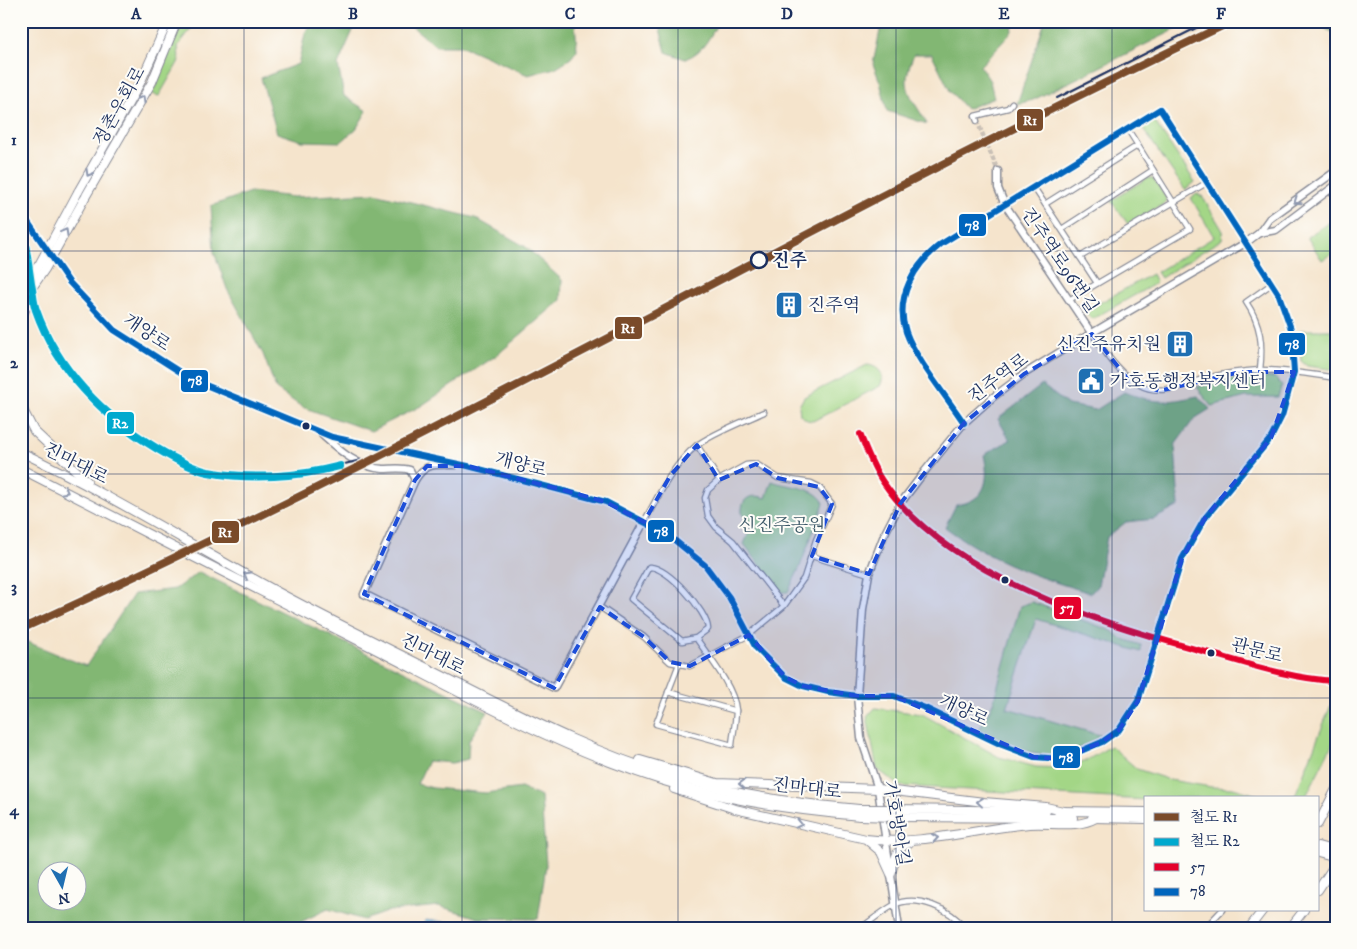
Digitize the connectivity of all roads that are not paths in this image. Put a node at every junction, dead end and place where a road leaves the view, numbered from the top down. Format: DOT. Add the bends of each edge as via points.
graph roads {
  1 [pos="168,21"];
  2 [pos="177,21"];
  3 [pos="1012,103"];
  4 [pos="977,121"];
  5 [pos="1127,128"];
  6 [pos="1137,146"];
  7 [pos="1154,170"];
  8 [pos="998,171"];
  9 [pos="1336,171"];
  10 [pos="1208,182"];
  11 [pos="1336,185"];
  12 [pos="1033,186"];
  13 [pos="1174,202"];
  14 [pos="1004,203"];
  15 [pos="1046,204"];
  16 [pos="21,212"];
  17 [pos="1062,229"];
  18 [pos="1260,233"];
  19 [pos="1247,242"];
  20 [pos="1080,257"];
  21 [pos="42,266"];
  22 [pos="1097,283"];
  23 [pos="1273,283"];
  24 [pos="21,286"];
  25 [pos="21,292"];
  26 [pos="1069,300"];
  27 [pos="21,304"];
  28 [pos="21,318"];
  29 [pos="1092,334"];
  30 [pos="1260,370"];
  31 [pos="1294,372"];
  32 [pos="1336,378"];
  33 [pos="21,406"];
  34 [pos="764,412"];
  35 [pos="964,423"];
  36 [pos="320,432"];
  37 [pos="860,434"];
  38 [pos="697,445"];
  39 [pos="21,452"];
  40 [pos="427,466"];
  41 [pos="468,466"];
  42 [pos="403,468"];
  43 [pos="21,469"];
  44 [pos="415,480"];
  45 [pos="719,480"];
  46 [pos="112,498"];
  47 [pos="900,504"];
  48 [pos="644,522"];
  49 [pos="812,556"];
  50 [pos="868,574"];
  51 [pos="784,606"];
  52 [pos="600,607"];
  53 [pos="749,635"];
  54 [pos="696,638"];
  55 [pos="1156,639"];
  56 [pos="709,656"];
  57 [pos="680,664"];
  58 [pos="1336,682"];
  59 [pos="668,692"];
  60 [pos="857,696"];
  61 [pos="736,711"];
  62 [pos="628,761"];
  63 [pos="653,777"];
  64 [pos="878,789"];
  65 [pos="1336,789"];
  66 [pos="860,812"];
  67 [pos="1063,812"];
  68 [pos="1144,812"];
  69 [pos="894,813"];
  70 [pos="1096,818"];
  71 [pos="1144,819"];
  72 [pos="1320,820"];
  73 [pos="866,840"];
  74 [pos="914,841"];
  75 [pos="886,842"];
  76 [pos="1320,847"];
  77 [pos="1336,851"];
  78 [pos="1320,854"];
  79 [pos="1336,858"];
  80 [pos="1336,863"];
  81 [pos="891,874"];
  82 [pos="1320,887"];
  83 [pos="896,904"];
  84 [pos="1220,912"];
  85 [pos="1261,912"];
  86 [pos="1302,912"];
  87 [pos="1249,927"];
  88 [pos="861,928"];
  89 [pos="899,928"];
  90 [pos="965,928"];
  91 [pos="1205,928"];
  92 [pos="1290,928"];
  1 -- 21 [label="highway, 정촌우회로, one-way, bridge" via="140,83 78,192"];
  21 -- 2 [label="highway, 정촌우회로, one-way, bridge" via="152,82"];
  3 -- 4 [label="street" via="1008,108 974,116"];
  5 -- 6 [label="street"];
  5 -- 10 [label="street, 개양로" via="1160,109"];
  5 -- 12 [label="street"];
  6 -- 7 [label="street"];
  6 -- 15 [label="street"];
  7 -- 13 [label="street"];
  7 -- 17 [label="street"];
  8 -- 14 [label="street, 진주역로96번길" via="998,188"];
  9 -- 18 [label="street, 진주역로, one-way" via="1269,220"];
  10 -- 13 [label="street"];
  10 -- 19 [label="street, 개양로"];
  11 -- 18 [label="street, 진주역로" via="1276,230"];
  12 -- 14 [label="street"];
  12 -- 15 [label="street"];
  13 -- 20 [label="street"];
  13 -- 22 [label="street" via="1190,229"];
  14 -- 26 [label="street, 진주역로96번길"];
  14 -- 35 [label="street" via="927,255 913,272 905,296 905,331"];
  15 -- 17 [label="street"];
  16 -- 36 [label="street, 개양로" via="69,282 114,330 191,379"];
  17 -- 20 [label="street"];
  18 -- 19 [label="street, 진주역로"];
  19 -- 23 [label="street, 개양로"];
  19 -- 29 [label="street, 진주역로"];
  20 -- 22 [label="street"];
  21 -- 24 [label="highway, bridge"];
  21 -- 25 [label="highway, bridge"];
  21 -- 27 [label="highway, bridge"];
  21 -- 28 [label="highway, bridge"];
  22 -- 26 [label="street"];
  23 -- 30 [label="street" via="1246,302 1260,331"];
  23 -- 31 [label="street, 개양로" via="1291,329"];
  26 -- 29 [label="street, 진주역로96번길"];
  29 -- 30 [label="street" via="1127,378 1159,391 1211,377"];
  29 -- 35 [label="street, 진주역로" via="1024,374"];
  30 -- 31 [label="street"];
  31 -- 32 [label="street"];
  31 -- 55 [label="street, 개양로" via="1282,416 1271,438 1205,518 1182,559"];
  33 -- 46 [label="highway" via="34,431 80,476"];
  34 -- 38 [label="street"];
  35 -- 47 [label="street, 진주역로"];
  36 -- 41 [label="street, 개양로"];
  36 -- 42 [label="street" via="342,454 358,463 382,469"];
  37 -- 47 [label="street, 관문로" via="874,469"];
  38 -- 45 [label="street"];
  38 -- 48 [label="street" via="681,460"];
  39 -- 46 [label="highway, 진마대로"];
  40 -- 41 [label="street"];
  40 -- 42 [label="street"];
  40 -- 44 [label="street"];
  41 -- 48 [label="street, 개양로" via="606,502"];
  42 -- 44 [label="street" via="410,470"];
  43 -- 63 [label="highway, 진마대로, one-way" via="494,709 593,755"];
  44 -- 52 [label="street" via="364,594 554,688"];
  45 -- 49 [label="street" via="746,465 756,464 778,478 819,487 832,504"];
  45 -- 51 [label="street" via="708,490 705,498 708,516 737,546"];
  62 -- 46 [label="highway, 진마대로, one-way" via="530,719 286,596"];
  47 -- 50 [label="street, 진주역로"];
  47 -- 55 [label="street, 관문로" via="951,548 988,571 1056,602"];
  48 -- 52 [label="street"];
  48 -- 53 [label="street, 개양로" via="667,534 705,565 729,597"];
  49 -- 50 [label="street"];
  49 -- 51 [label="street" via="804,578"];
  50 -- 60 [label="street, 진주역로"];
  51 -- 53 [label="street"];
  52 -- 57 [label="street" via="644,637 670,662"];
  53 -- 56 [label="street"];
  53 -- 60 [label="street, 개양로" via="762,655 785,677 803,686"];
  54 -- 54 [label="street" via="682,641 631,599 649,566 655,566 671,577 692,599 708,624 708,629"];
  54 -- 56 [label="street"];
  55 -- 58 [label="street, 관문로" via="1301,677"];
  55 -- 60 [label="street, 개양로" via="1138,701 1119,730 1102,742 1062,759 1034,757 894,696"];
  56 -- 57 [label="street" via="690,666"];
  56 -- 61 [label="street" via="733,696"];
  57 -- 59 [label="street"];
  59 -- 61 [label="street"];
  59 -- 61 [label="street" via="656,724 732,745"];
  60 -- 64 [label="street, 가호방아길" via="861,738"];
  64 -- 62 [label="highway, one-way" via="717,782 639,760"];
  62 -- 66 [label="highway, 진마대로" via="740,794"];
  63 -- 66 [label="highway, 진마대로" via="783,808"];
  63 -- 73 [label="highway, one-way" via="667,787 735,809"];
  67 -- 64 [label="highway, one-way" via="1046,807"];
  64 -- 75 [label="street, 가호방아길"];
  65 -- 72 [label="highway"];
  66 -- 69 [label="highway, bridge"];
  67 -- 68 [label="highway"];
  67 -- 69 [label="highway"];
  69 -- 70 [label="highway"];
  70 -- 71 [label="highway"];
  74 -- 70 [label="highway, one-way" via="1029,824 1087,823"];
  73 -- 75 [label="highway"];
  73 -- 81 [label="highway" via="881,852"];
  74 -- 75 [label="highway"];
  74 -- 81 [label="highway" via="900,848"];
  75 -- 81 [label="street, 가호방아길"];
  76 -- 77 [label="highway"];
  78 -- 79 [label="highway"];
  80 -- 82 [label="highway"];
  81 -- 83 [label="street, 가호방아길"];
  83 -- 88 [label="street"];
  83 -- 89 [label="street, 가호방아길"];
  83 -- 90 [label="street" via="922,902 953,916"];
  84 -- 91 [label="street"];
  85 -- 87 [label="highway"];
  86 -- 92 [label="highway"];
}
